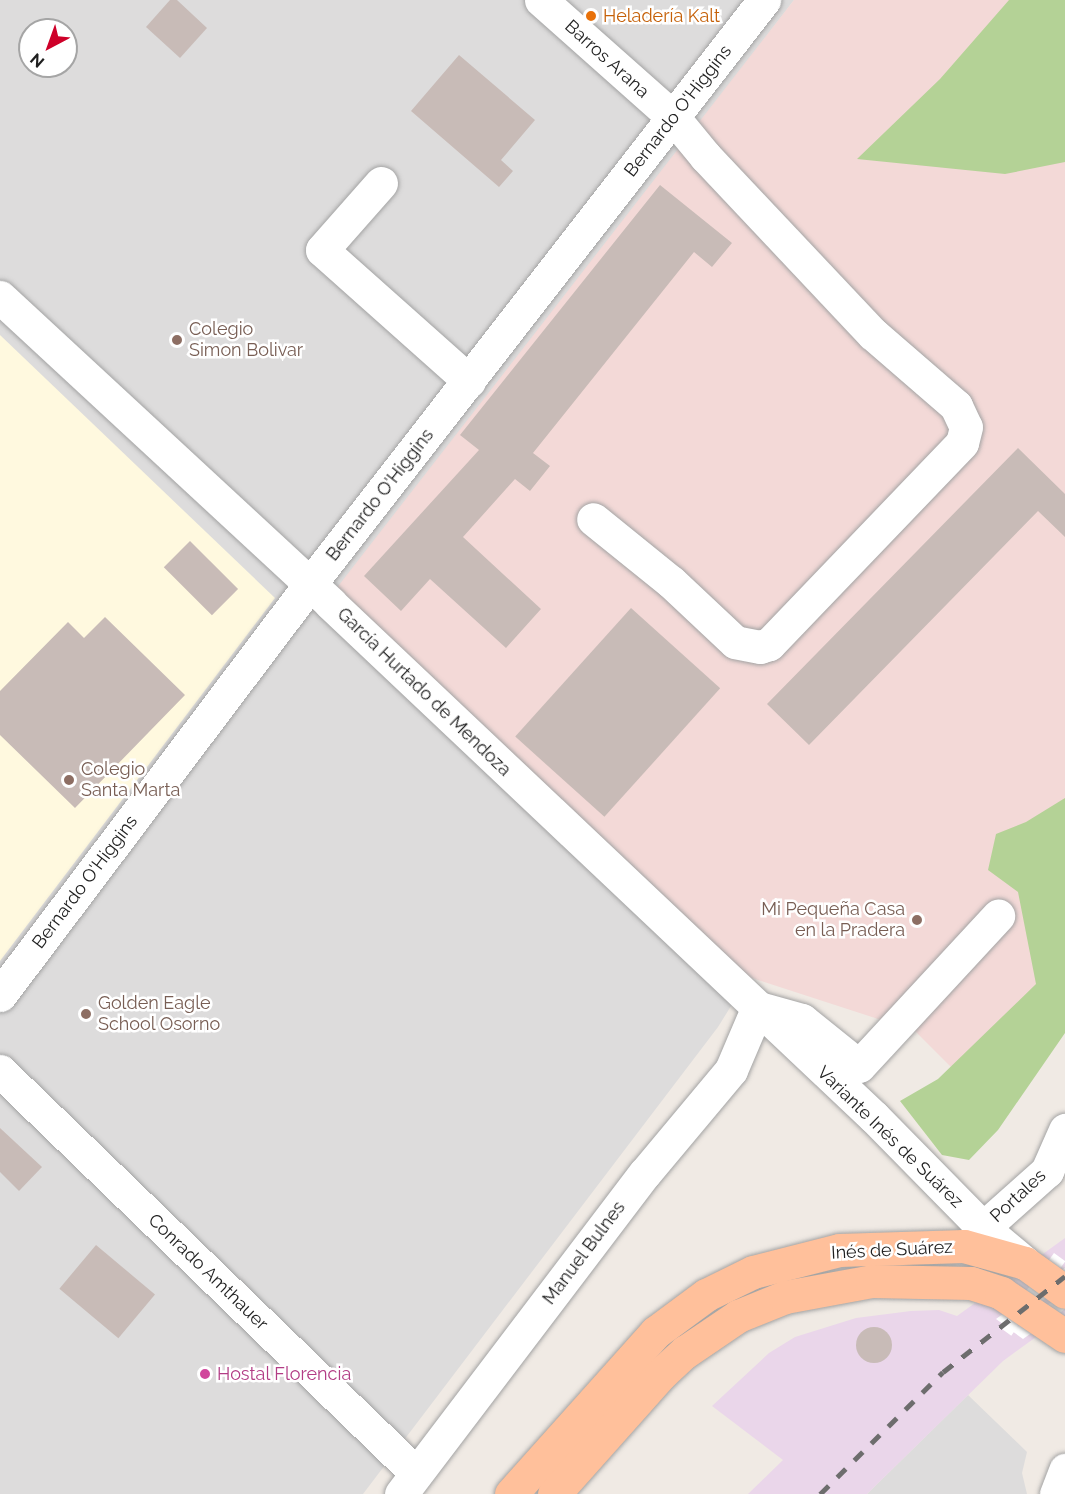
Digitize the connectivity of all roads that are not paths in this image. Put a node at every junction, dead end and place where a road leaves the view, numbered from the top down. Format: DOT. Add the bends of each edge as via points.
graph roads {
  1 [pos="541,0"];
  2 [pos="764,0"];
  3 [pos="673,117"];
  4 [pos="381,183"];
  5 [pos="0,297"];
  6 [pos="469,381"];
  7 [pos="593,519"];
  8 [pos="310,584"];
  9 [pos="998,916"];
  10 [pos="0,995"];
  11 [pos="758,1009"];
  12 [pos="0,1071"];
  13 [pos="1065,1130"];
  14 [pos="983,1228"];
  15 [pos="1025,1263"];
  16 [pos="1065,1292"];
  17 [pos="1065,1336"];
  18 [pos="1065,1470"];
  19 [pos="550,1482"];
  20 [pos="409,1483"];
  21 [pos="512,1494"];
  22 [pos="1056,1494"];
  1 -- 3 [label="street, Barros Arana"];
  2 -- 3 [label="street, Bernardo O'Higgins"];
  3 -- 6 [label="street, Bernardo O'Higgins"];
  3 -- 7 [label="street, Barros Arana" via="873,334 962,412 965,436 769,644 760,647 735,642 671,582"];
  4 -- 6 [label="street" via="322,250"];
  5 -- 8 [label="street, García Hurtado de Mendoza"];
  6 -- 8 [label="street, Bernardo O'Higgins"];
  8 -- 10 [label="street, Bernardo O'Higgins"];
  8 -- 11 [label="street, García Hurtado de Mendoza"];
  9 -- 11 [label="street, García Hurtado de Mendoza" via="859,1066 802,1020"];
  11 -- 14 [label="street, Variante Inés de Suárez" via="874,1117"];
  11 -- 20 [label="street, Manuel Bulnes" via="731,1070 645,1173"];
  12 -- 20 [label="street, Conrado Amthauer"];
  13 -- 14 [label="street, Portales" via="1047,1171"];
  14 -- 15 [label="street, Variante Inés de Suárez"];
  15 -- 16 [label="main road, Inés de Suárez"];
  15 -- 19 [label="main road, Inés de Suárez" via="964,1246 877,1247 838,1250 753,1272 706,1295 656,1332"];
  17 -- 19 [label="main road, Inés de Suárez" via="1001,1293 971,1283 872,1281 785,1297 738,1316 685,1353"];
  18 -- 22 [label="street"];
  19 -- 21 [label="main road, Inés de Suárez"];
}
